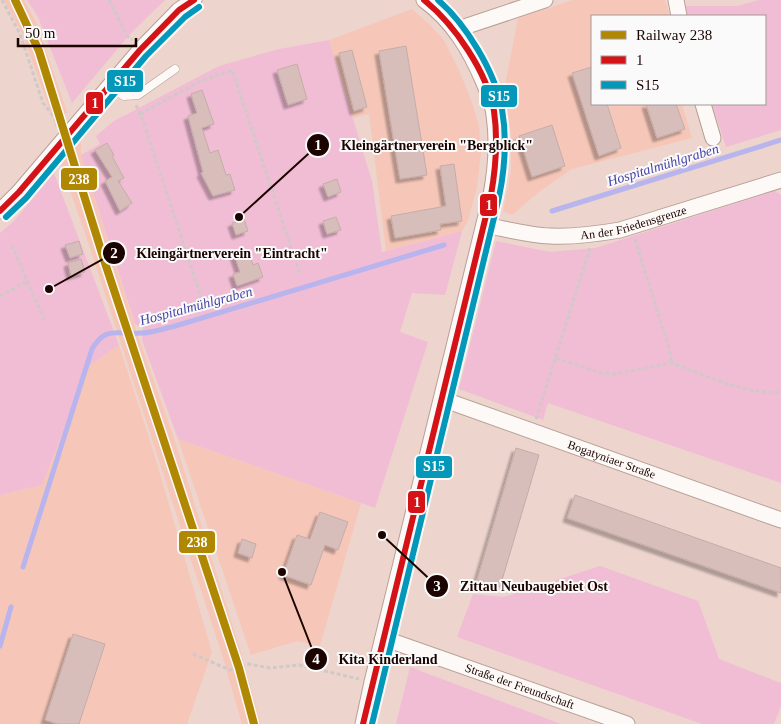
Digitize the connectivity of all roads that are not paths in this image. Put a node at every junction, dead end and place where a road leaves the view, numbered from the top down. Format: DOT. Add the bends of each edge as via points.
graph roads {
  1 [pos="194,0"];
  2 [pos="424,0"];
  3 [pos="545,0"];
  4 [pos="676,0"];
  5 [pos="679,15"];
  6 [pos="455,30"];
  7 [pos="175,70"];
  8 [pos="109,87"];
  9 [pos="703,105"];
  10 [pos="713,138"];
  11 [pos="781,180"];
  12 [pos="0,211"];
  13 [pos="484,225"];
  14 [pos="442,399"];
  15 [pos="781,520"];
  16 [pos="383,638"];
  17 [pos="364,724"];
  18 [pos="627,724"];
  1 -- 8 [label="street" via="179,10"];
  2 -- 6 [label="street"];
  3 -- 6 [label="street"];
  4 -- 5 [label="street"];
  6 -- 13 [label="street" via="477,68 494,114 496,169"];
  7 -- 8 [label="lane" via="138,95 124,96"];
  8 -- 12 [label="street"];
  9 -- 10 [label="street"];
  11 -- 13 [label="street, An der Friedensgrenze" via="631,227 595,234 550,236"];
  13 -- 14 [label="street"];
  14 -- 15 [label="street, Bogatyniaer Straße"];
  14 -- 16 [label="street"];
  16 -- 17 [label="street"];
  16 -- 18 [label="street, Straße der Freundschaft"];
}
